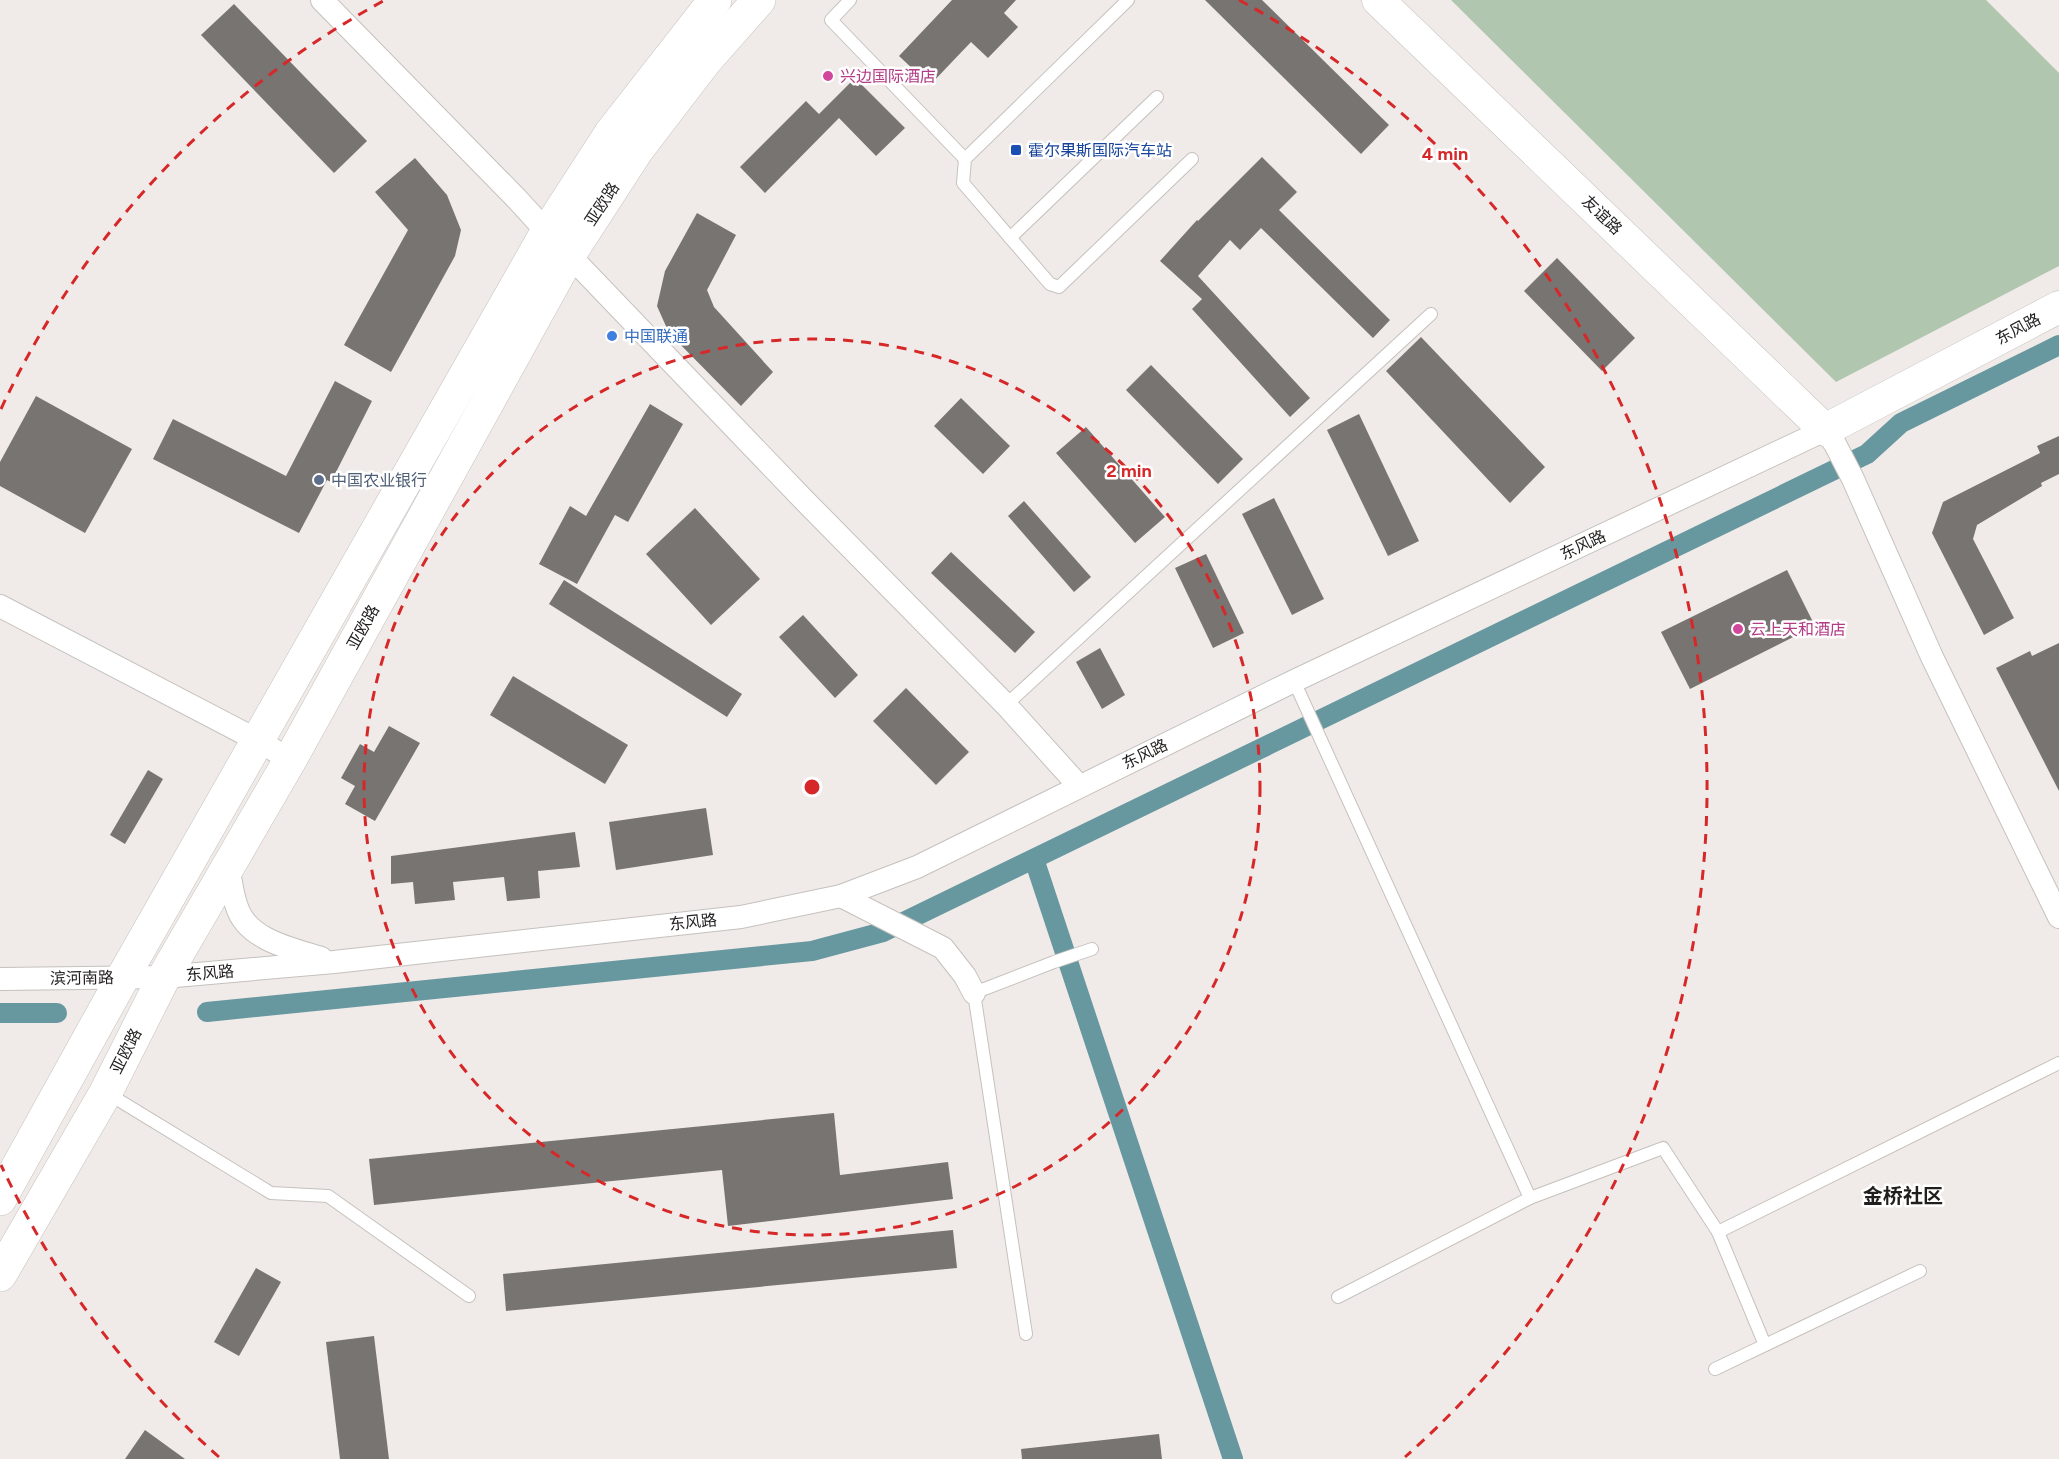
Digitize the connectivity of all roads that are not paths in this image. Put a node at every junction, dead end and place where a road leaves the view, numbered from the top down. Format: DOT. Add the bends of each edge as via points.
graph roads {
  1 [pos="322,0"];
  2 [pos="715,0"];
  3 [pos="759,0"];
  4 [pos="850,0"];
  5 [pos="1128,0"];
  6 [pos="1378,0"];
  7 [pos="1157,97"];
  8 [pos="965,159"];
  9 [pos="1192,159"];
  10 [pos="547,232"];
  11 [pos="1010,238"];
  12 [pos="569,255"];
  13 [pos="2059,308"];
  14 [pos="1431,314"];
  15 [pos="1830,437"];
  16 [pos="0,606"];
  17 [pos="1294,681"];
  18 [pos="1006,705"];
  19 [pos="259,741"];
  20 [pos="290,760"];
  21 [pos="1078,786"];
  22 [pos="228,866"];
  23 [pos="841,896"];
  24 [pos="2059,918"];
  25 [pos="1092,949"];
  26 [pos="334,962"];
  27 [pos="123,977"];
  28 [pos="164,977"];
  29 [pos="0,979"];
  30 [pos="974,993"];
  31 [pos="2059,1063"];
  32 [pos="106,1092"];
  33 [pos="1530,1198"];
  34 [pos="0,1199"];
  35 [pos="1718,1232"];
  36 [pos="1920,1271"];
  37 [pos="0,1275"];
  38 [pos="469,1296"];
  39 [pos="1338,1298"];
  40 [pos="1026,1334"];
  41 [pos="1765,1345"];
  42 [pos="1715,1369"];
  1 -- 10 [label="street"];
  2 -- 10 [label="highway, 亚欧路" via="611,133"];
  3 -- 12 [label="highway, 亚欧路" via="706,60 637,150"];
  4 -- 8 [label="lane" via="831,20"];
  5 -- 8 [label="lane"];
  6 -- 15 [label="street, 友谊路"];
  7 -- 11 [label="lane"];
  8 -- 11 [label="lane" via="963,183"];
  9 -- 11 [label="lane" via="1062,286 1050,284"];
  10 -- 19 [label="highway, 亚欧路"];
  12 -- 18 [label="street"];
  12 -- 20 [label="highway, 亚欧路"];
  13 -- 15 [label="street, 东风路"];
  14 -- 18 [label="lane"];
  15 -- 17 [label="street, 东风路"];
  15 -- 24 [label="street"];
  16 -- 19 [label="street"];
  17 -- 21 [label="street, 东风路"];
  17 -- 33 [label="lane"];
  18 -- 21 [label="street"];
  19 -- 20 [label="street"];
  19 -- 27 [label="highway, 亚欧路"];
  20 -- 22 [label="highway, 亚欧路"];
  21 -- 23 [label="street, 东风路" via="917,867"];
  22 -- 26 [label="street" via="237,909 246,923 287,948"];
  22 -- 28 [label="highway, 亚欧路"];
  23 -- 26 [label="street, 东风路" via="741,917"];
  23 -- 30 [label="street" via="943,948"];
  25 -- 30 [label="lane"];
  26 -- 28 [label="street, 东风路"];
  27 -- 28 [label="street, 滨河南路"];
  27 -- 29 [label="street, 滨河南路"];
  27 -- 34 [label="highway, 亚欧路"];
  28 -- 32 [label="highway, 亚欧路"];
  30 -- 40 [label="lane"];
  31 -- 35 [label="lane"];
  32 -- 37 [label="highway, 亚欧路"];
  32 -- 38 [label="lane" via="271,1193 328,1196"];
  33 -- 35 [label="lane" via="1663,1148"];
  33 -- 39 [label="lane"];
  35 -- 41 [label="lane"];
  36 -- 41 [label="lane"];
  41 -- 42 [label="lane"];
}
